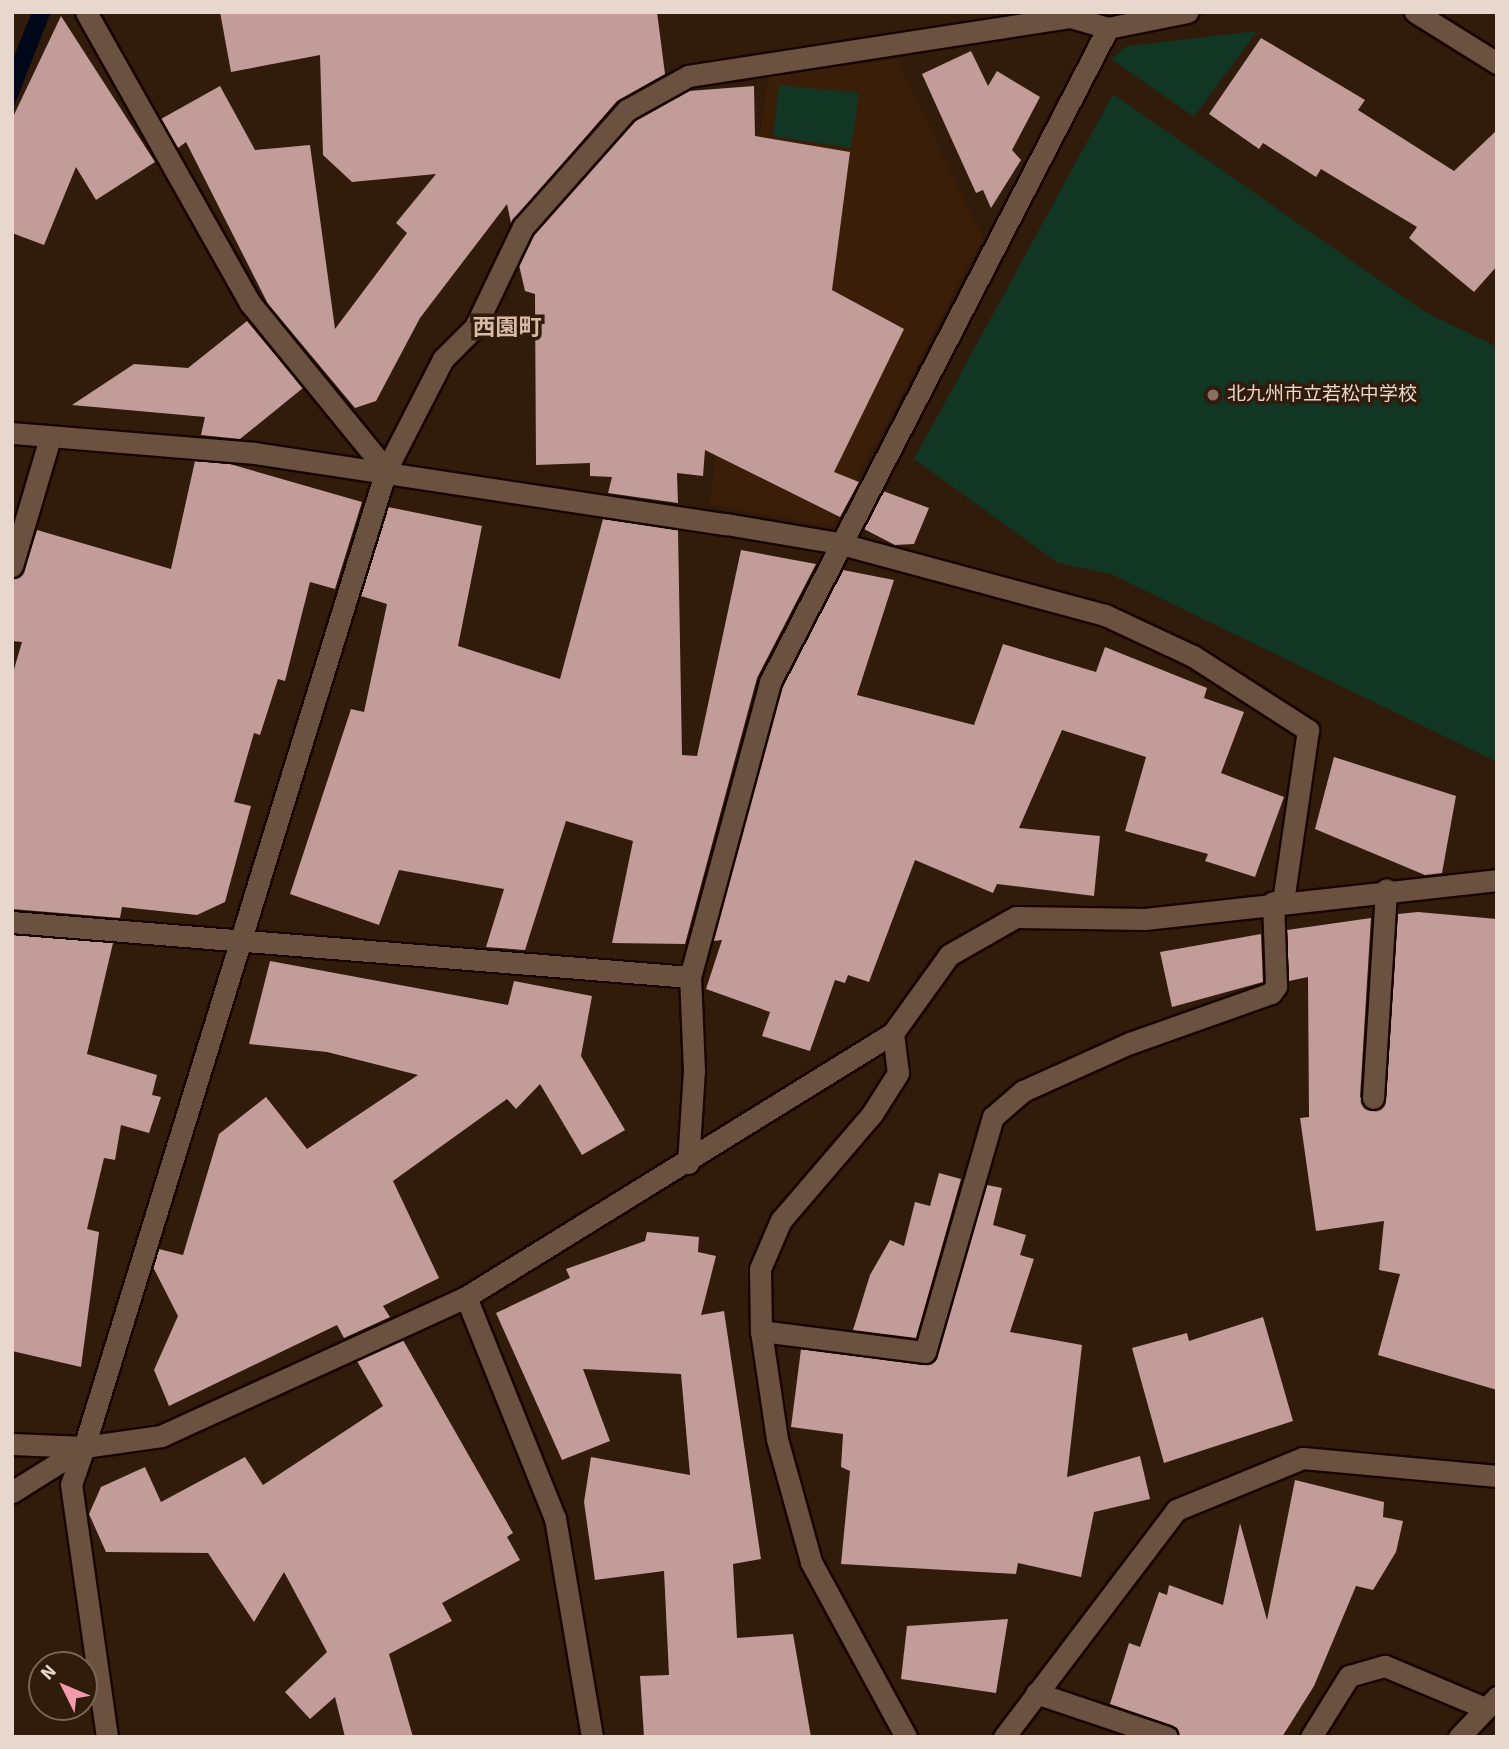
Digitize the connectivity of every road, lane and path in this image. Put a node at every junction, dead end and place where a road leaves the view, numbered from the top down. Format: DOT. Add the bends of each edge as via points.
graph roads {
  1 [pos="86,12"];
  2 [pos="1187,12"];
  3 [pos="1415,12"];
  4 [pos="1108,29"];
  5 [pos="1497,63"];
  6 [pos="12,433"];
  7 [pos="50,438"];
  8 [pos="386,470"];
  9 [pos="838,543"];
  10 [pos="12,566"];
  11 [pos="1497,880"];
  12 [pos="1386,889"];
  13 [pos="1278,902"];
  14 [pos="12,922"];
  15 [pos="239,937"];
  16 [pos="690,977"];
  17 [pos="893,1033"];
  18 [pos="1373,1098"];
  19 [pos="688,1163"];
  20 [pos="466,1297"];
  21 [pos="761,1331"];
  22 [pos="12,1444"];
  23 [pos="84,1447"];
  24 [pos="1497,1476"];
  25 [pos="12,1492"];
  26 [pos="1036,1693"];
  27 [pos="1491,1703"];
  28 [pos="107,1737"];
  29 [pos="592,1737"];
  30 [pos="905,1737"];
  31 [pos="1004,1737"];
  32 [pos="1167,1737"];
  33 [pos="1311,1737"];
  34 [pos="1459,1737"];
  1 -- 8 [label="street" via="250,303"];
  2 -- 4 [label="street"];
  3 -- 5 [label="street"];
  4 -- 8 [label="street" via="1070,18 688,76 627,110 523,227 475,327 443,359"];
  4 -- 9 [label="street"];
  6 -- 7 [label="street"];
  7 -- 8 [label="street"];
  7 -- 10 [label="street"];
  8 -- 9 [label="street"];
  8 -- 15 [label="street"];
  9 -- 13 [label="street" via="1105,615 1193,656 1308,730"];
  9 -- 16 [label="street" via="770,682"];
  11 -- 12 [label="street"];
  12 -- 13 [label="street"];
  12 -- 18 [label="street"];
  13 -- 17 [label="street" via="1145,919 1016,917 949,955"];
  13 -- 21 [label="street" via="1276,986 1271,993 1047,1080 993,1117 925,1352"];
  14 -- 15 [label="street"];
  15 -- 16 [label="street"];
  15 -- 23 [label="street"];
  16 -- 19 [label="street" via="694,1071"];
  17 -- 19 [label="street"];
  17 -- 21 [label="street" via="898,1073 872,1114 780,1220 760,1269"];
  19 -- 20 [label="street"];
  20 -- 23 [label="street" via="161,1436"];
  20 -- 29 [label="street" via="555,1518"];
  21 -- 30 [label="street" via="777,1439 811,1562"];
  22 -- 23 [label="street"];
  23 -- 25 [label="street"];
  23 -- 28 [label="street" via="71,1484"];
  24 -- 26 [label="street" via="1303,1458 1176,1510"];
  26 -- 31 [label="street"];
  26 -- 32 [label="street"];
  27 -- 33 [label="street" via="1384,1666 1349,1676"];
  27 -- 34 [label="street"];
}
